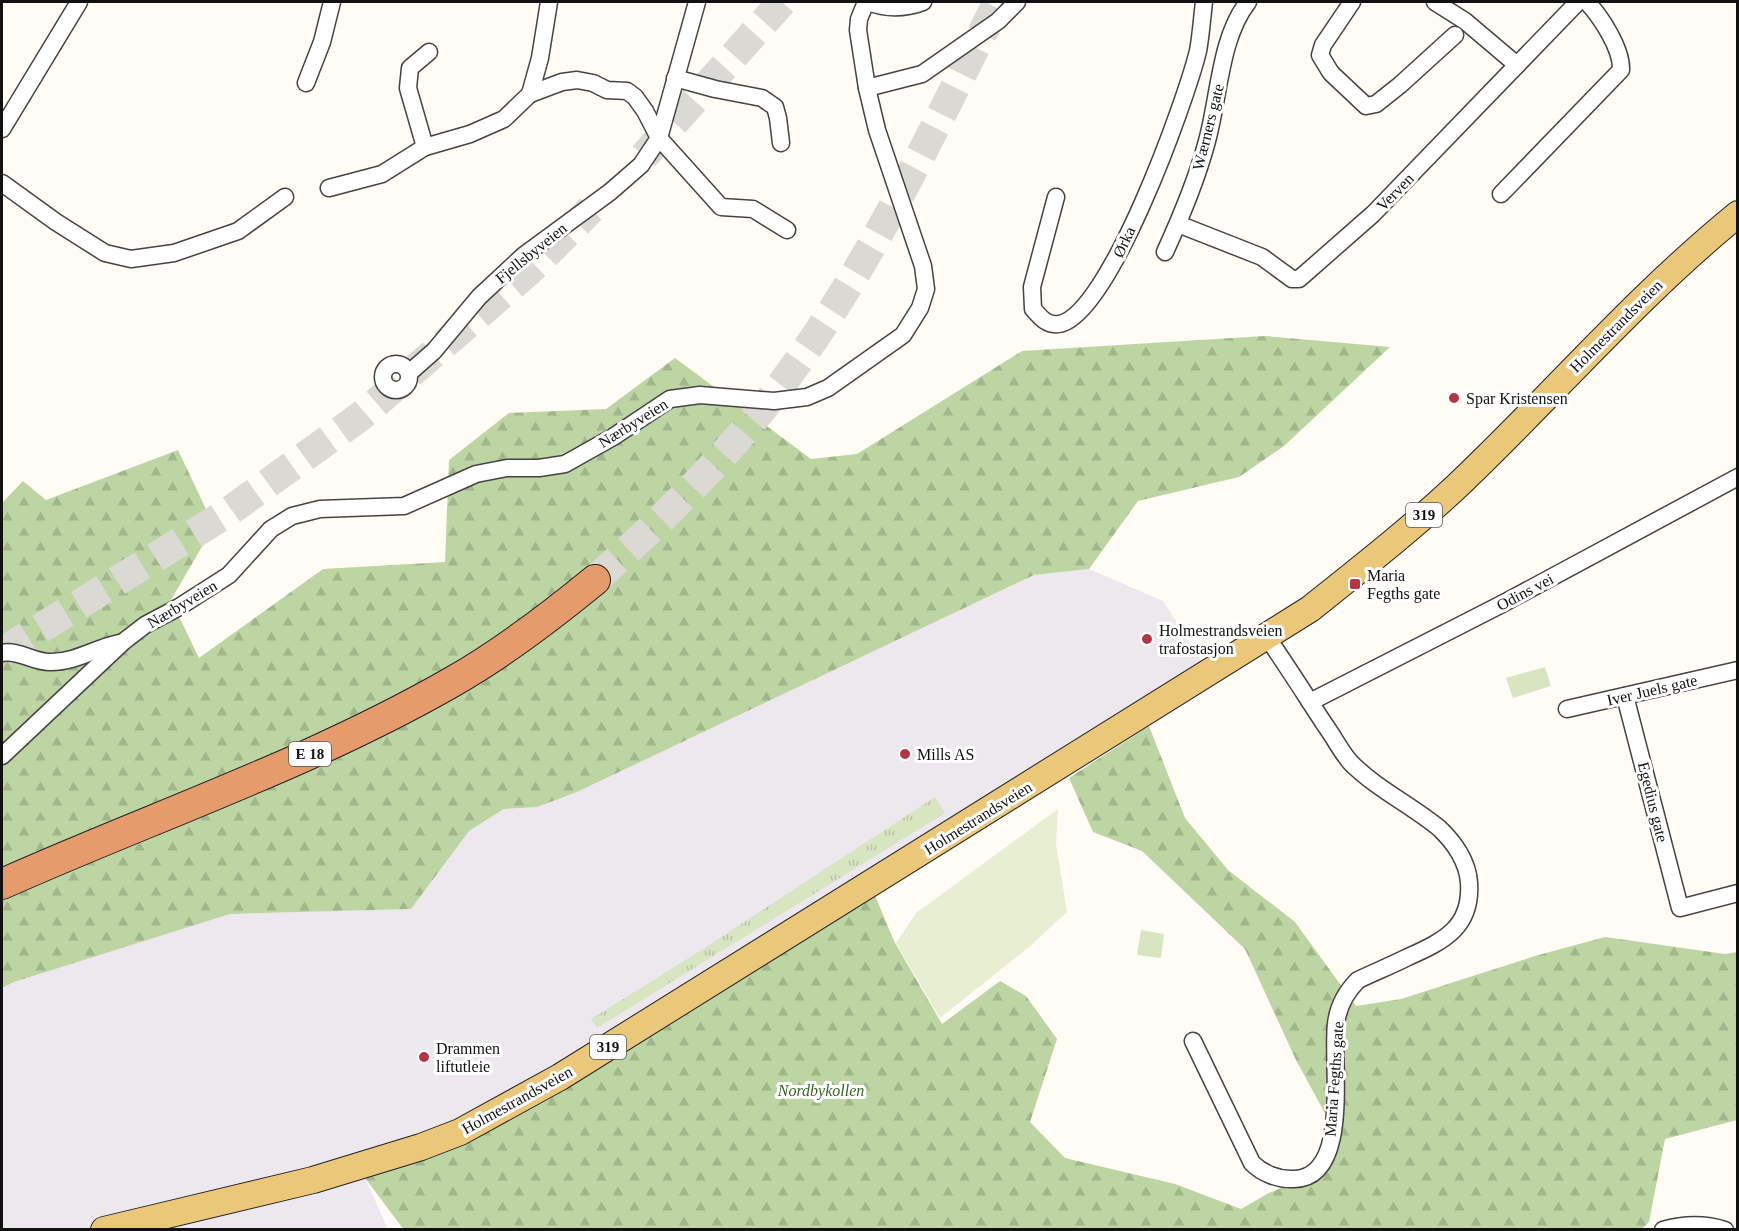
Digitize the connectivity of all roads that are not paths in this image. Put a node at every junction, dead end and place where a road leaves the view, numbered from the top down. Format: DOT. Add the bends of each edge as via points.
graph roads {
  1 [pos="79,2"];
  2 [pos="332,2"];
  3 [pos="549,2"];
  4 [pos="697,2"];
  5 [pos="867,2"];
  6 [pos="923,2"];
  7 [pos="1017,2"];
  8 [pos="1204,2"];
  9 [pos="1248,2"];
  10 [pos="1352,2"];
  11 [pos="1435,2"];
  12 [pos="1578,2"];
  13 [pos="1587,2"];
  14 [pos="1455,35"];
  15 [pos="429,52"];
  16 [pos="1517,65"];
  17 [pos="675,78"];
  18 [pos="306,83"];
  19 [pos="867,88"];
  20 [pos="530,94"];
  21 [pos="2,129"];
  22 [pos="659,138"];
  23 [pos="781,143"];
  24 [pos="425,147"];
  25 [pos="2,183"];
  26 [pos="329,188"];
  27 [pos="1500,194"];
  28 [pos="285,196"];
  29 [pos="1056,197"];
  30 [pos="1737,214"];
  31 [pos="1178,224"];
  32 [pos="787,230"];
  33 [pos="1165,252"];
  34 [pos="409,373"];
  35 [pos="1737,477"];
  36 [pos="595,580"];
  37 [pos="1267,637"];
  38 [pos="123,642"];
  39 [pos="2,653"];
  40 [pos="1737,670"];
  41 [pos="1625,696"];
  42 [pos="1310,702"];
  43 [pos="1567,709"];
  44 [pos="2,756"];
  45 [pos="2,884"];
  46 [pos="1737,893"];
  47 [pos="1193,1041"];
  48 [pos="104,1230"];
  49 [pos="1663,1230"];
  50 [pos="1725,1230"];
  1 -- 21 [label="street"];
  2 -- 18 [label="street"];
  3 -- 20 [label="street"];
  4 -- 17 [label="street, Fjellsbyveien"];
  5 -- 6 [label="street" via="896,8"];
  5 -- 19 [label="street, Nærbyveien" via="858,30"];
  7 -- 19 [label="street" via="998,21 922,74"];
  8 -- 29 [label="street, Ørka" via="1198,50 1164,153 1115,261 1090,299 1073,317 1059,324 1044,321 1033,309 1032,298"];
  9 -- 31 [label="street, Wærners gate" via="1232,28 1208,141"];
  10 -- 14 [label="street" via="1320,55 1331,72 1366,105 1376,104"];
  11 -- 16 [label="street" via="1465,21"];
  12 -- 16 [label="street, Verven"];
  13 -- 27 [label="street" via="1622,58 1621,70"];
  15 -- 24 [label="street" via="410,68 408,88"];
  16 -- 31 [label="street, Verven" via="1373,214 1299,279 1292,279 1262,257"];
  17 -- 22 [label="street, Fjellsbyveien"];
  17 -- 23 [label="street" via="762,98 775,107"];
  19 -- 38 [label="street, Nærbyveien" via="877,130 923,266 926,289 920,308 903,335 828,388 807,397 774,401 700,395 670,399 565,464 476,474 404,506 320,508 292,516 271,529 229,575"];
  20 -- 22 [label="street" via="577,80 607,90 627,91 645,111"];
  20 -- 24 [label="street" via="504,119"];
  22 -- 32 [label="street" via="721,207 753,209"];
  22 -- 34 [label="street, Fjellsbyveien" via="641,165 523,256 479,297 434,351"];
  24 -- 26 [label="street" via="382,174"];
  25 -- 28 [label="street" via="105,253 131,259 174,253 238,231"];
  30 -- 37 [label="main road, Holmestrandsveien / 319" via="1651,291 1456,487 1310,609"];
  31 -- 33 [label="street, Wærners gate"];
  35 -- 42 [label="street, Odins vei"];
  36 -- 45 [label="highway, E 18" via="492,658 419,701 266,774"];
  37 -- 42 [label="street, Maria Fegths gate"];
  37 -- 48 [label="main road, Holmestrandsveien / 319" via="570,1071 460,1132 313,1180"];
  38 -- 39 [label="street, Nærbyveien" via="61,662"];
  38 -- 44 [label="street, Nærbyveien"];
  40 -- 41 [label="street, Iver Juels gate"];
  41 -- 43 [label="street, Iver Juels gate"];
  41 -- 46 [label="street, Egedius gate" via="1680,908"];
  42 -- 47 [label="street, Maria Fegths gate" via="1350,761 1378,787 1439,829 1463,857 1470,896 1465,915 1436,944 1358,980 1348,990 1336,1023 1335,1107 1329,1144 1323,1161 1306,1177 1278,1177 1252,1163"];
  49 -- 50 [label="street" via="1704,1225"];
}
